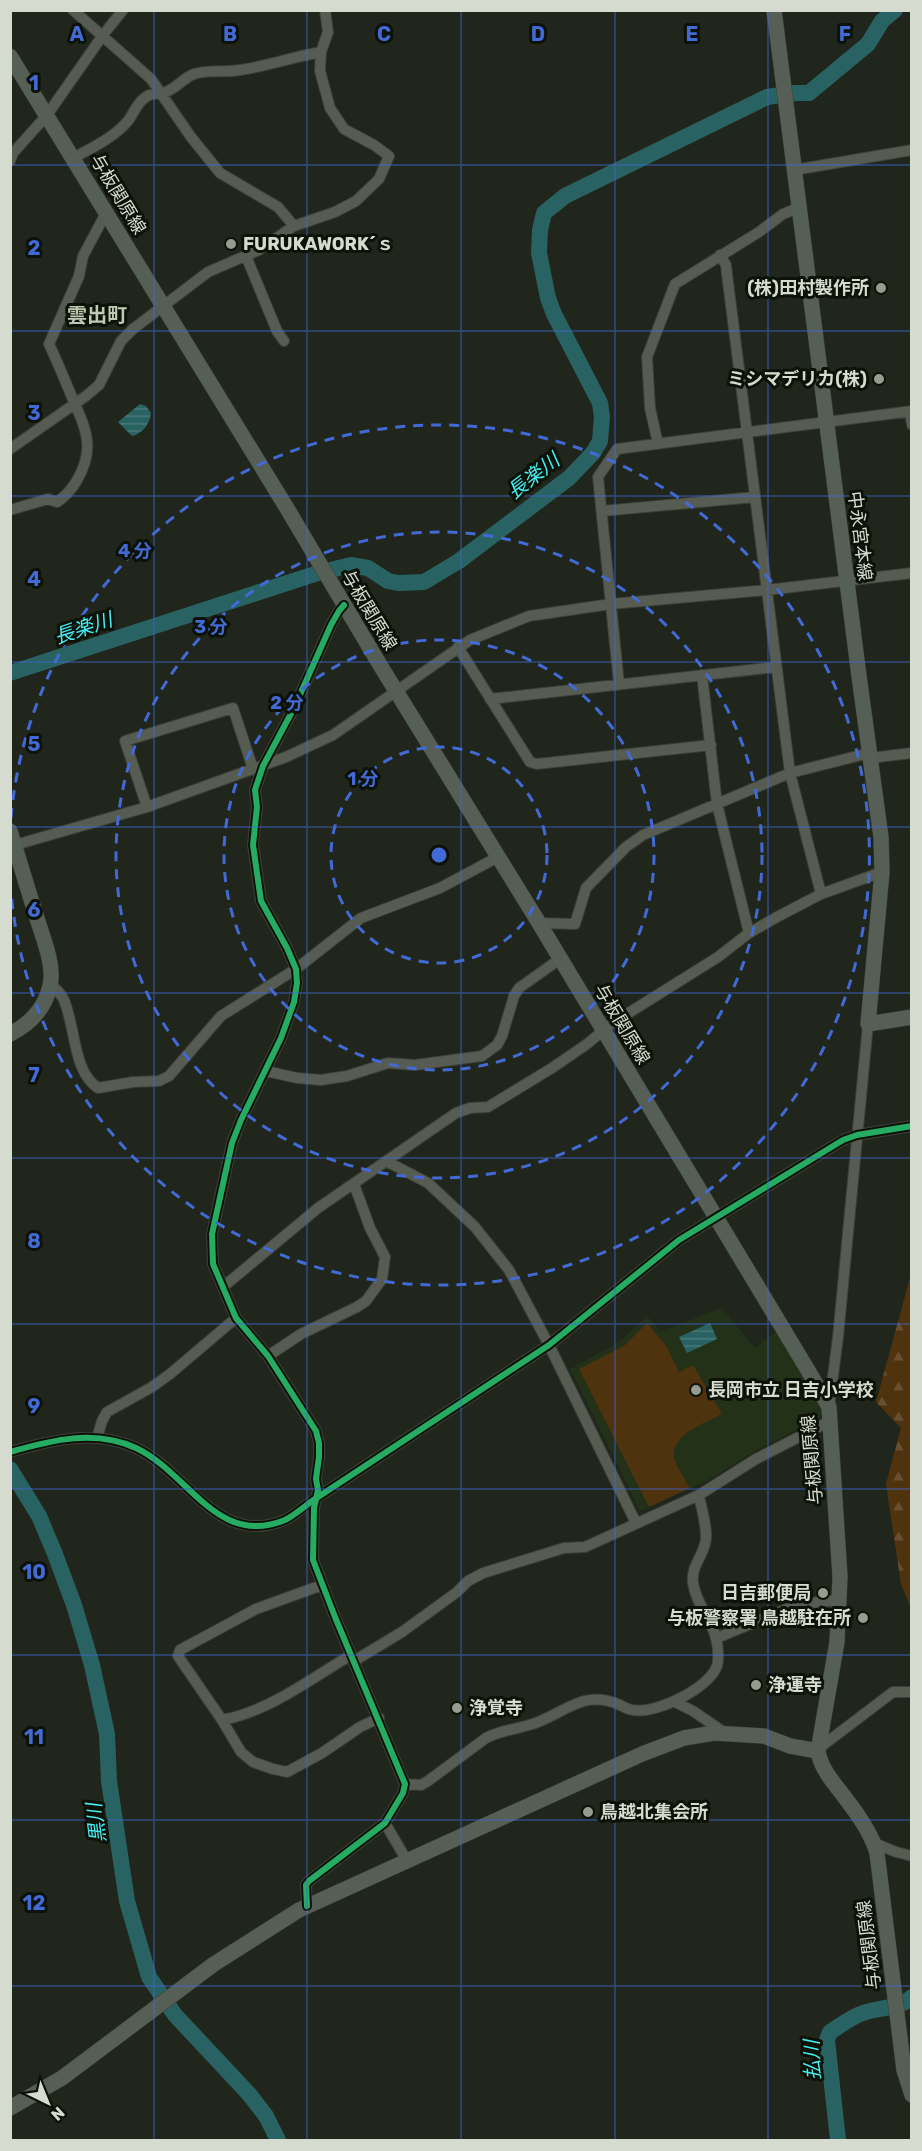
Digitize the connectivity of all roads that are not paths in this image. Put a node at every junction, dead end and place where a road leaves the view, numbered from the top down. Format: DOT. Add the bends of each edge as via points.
graph roads {
  1 [pos="74,10"];
  2 [pos="123,10"];
  3 [pos="325,10"];
  4 [pos="774,10"];
  5 [pos="103,35"];
  6 [pos="321,52"];
  7 [pos="10,57"];
  8 [pos="162,94"];
  9 [pos="46,115"];
  10 [pos="912,150"];
  11 [pos="73,158"];
  12 [pos="10,161"];
  13 [pos="794,170"];
  14 [pos="798,208"];
  15 [pos="106,213"];
  16 [pos="294,226"];
  17 [pos="720,255"];
  18 [pos="246,256"];
  19 [pos="164,308"];
  20 [pos="284,341"];
  21 [pos="75,403"];
  22 [pos="911,411"];
  23 [pos="826,421"];
  24 [pos="912,425"];
  25 [pos="747,433"];
  26 [pos="658,444"];
  27 [pos="10,449"];
  28 [pos="755,497"];
  29 [pos="10,510"];
  30 [pos="602,511"];
  31 [pos="912,573"];
  32 [pos="847,581"];
  33 [pos="767,590"];
  34 [pos="610,604"];
  35 [pos="344,605"];
  36 [pos="458,647"];
  37 [pos="776,667"];
  38 [pos="702,675"];
  39 [pos="618,684"];
  40 [pos="396,692"];
  41 [pos="490,699"];
  42 [pos="711,746"];
  43 [pos="912,753"];
  44 [pos="870,756"];
  45 [pos="258,767"];
  46 [pos="790,773"];
  47 [pos="717,804"];
  48 [pos="147,807"];
  49 [pos="13,838"];
  50 [pos="498,857"];
  51 [pos="882,872"];
  52 [pos="821,894"];
  53 [pos="539,923"];
  54 [pos="748,933"];
  55 [pos="560,959"];
  56 [pos="296,969"];
  57 [pos="50,984"];
  58 [pos="912,1017"];
  59 [pos="868,1024"];
  60 [pos="603,1030"];
  61 [pos="10,1034"];
  62 [pos="266,1071"];
  63 [pos="912,1126"];
  64 [pos="857,1135"];
  65 [pos="386,1161"];
  66 [pos="354,1184"];
  67 [pos="715,1217"];
  68 [pos="223,1287"];
  69 [pos="236,1318"];
  70 [pos="549,1345"];
  71 [pos="268,1356"];
  72 [pos="829,1414"];
  73 [pos="97,1438"];
  74 [pos="10,1452"];
  75 [pos="699,1495"];
  76 [pos="315,1498"];
  77 [pos="636,1522"];
  78 [pos="322,1585"];
  79 [pos="840,1600"];
  80 [pos="717,1638"];
  81 [pos="352,1658"];
  82 [pos="912,1692"];
  83 [pos="675,1702"];
  84 [pos="379,1718"];
  85 [pos="222,1720"];
  86 [pos="724,1733"];
  87 [pos="818,1750"];
  88 [pos="405,1784"];
  89 [pos="385,1823"];
  90 [pos="874,1843"];
  91 [pos="912,1856"];
  92 [pos="406,1859"];
  93 [pos="307,1906"];
  94 [pos="912,2095"];
  95 [pos="10,2108"];
  1 -- 5 [label="street"];
  2 -- 5 [label="street"];
  3 -- 6 [label="street" via="328,32"];
  4 -- 13 [label="main road, 中永宮本線"];
  5 -- 8 [label="street"];
  5 -- 9 [label="street"];
  6 -- 8 [label="street" via="248,69 196,73"];
  6 -- 16 [label="street" via="320,71 334,118 344,129 389,156 379,179 356,201"];
  7 -- 9 [label="main road, 与板関原線"];
  8 -- 11 [label="street" via="145,97 118,130"];
  8 -- 16 [label="street" via="213,166 278,207"];
  9 -- 11 [label="main road, 与板関原線"];
  9 -- 12 [label="street"];
  10 -- 13 [label="street"];
  11 -- 15 [label="main road, 与板関原線"];
  13 -- 14 [label="main road, 中永宮本線"];
  14 -- 17 [label="street"];
  14 -- 23 [label="main road, 中永宮本線"];
  15 -- 19 [label="main road, 与板関原線"];
  15 -- 21 [label="street" via="83,256 79,276 49,344"];
  16 -- 18 [label="street"];
  17 -- 25 [label="street" via="726,265"];
  17 -- 26 [label="street" via="675,284 646,357 650,408"];
  18 -- 19 [label="street" via="208,272"];
  18 -- 20 [label="street"];
  19 -- 21 [label="street" via="121,341 99,385"];
  19 -- 35 [label="main road, 与板関原線"];
  21 -- 27 [label="street"];
  21 -- 29 [label="street" via="84,421 88,448 78,479 57,502 48,499"];
  22 -- 23 [label="street"];
  22 -- 24 [label="street"];
  23 -- 25 [label="street"];
  23 -- 32 [label="main road, 中永宮本線"];
  25 -- 26 [label="street"];
  25 -- 28 [label="street"];
  26 -- 30 [label="street" via="617,449 598,477"];
  28 -- 30 [label="street"];
  28 -- 33 [label="street"];
  30 -- 34 [label="street"];
  31 -- 32 [label="street"];
  32 -- 33 [label="street"];
  32 -- 44 [label="main road, 中永宮本線"];
  33 -- 34 [label="street"];
  33 -- 37 [label="street"];
  34 -- 36 [label="street" via="529,616"];
  34 -- 39 [label="street"];
  35 -- 40 [label="main road, 与板関原線"];
  35 -- 45 [label="street" via="294,708"];
  36 -- 40 [label="street"];
  36 -- 41 [label="street"];
  37 -- 38 [label="street"];
  37 -- 46 [label="street"];
  38 -- 39 [label="street"];
  38 -- 42 [label="street"];
  39 -- 41 [label="street"];
  40 -- 45 [label="street" via="333,735"];
  40 -- 50 [label="main road, 与板関原線"];
  41 -- 42 [label="street" via="530,762 537,764"];
  42 -- 47 [label="street"];
  43 -- 44 [label="street"];
  44 -- 46 [label="street"];
  44 -- 51 [label="main road, 中永宮本線"];
  45 -- 48 [label="street"];
  45 -- 48 [label="street" via="233,708 125,741"];
  45 -- 56 [label="street" via="253,845 261,901"];
  46 -- 47 [label="street"];
  46 -- 52 [label="street"];
  47 -- 53 [label="street" via="643,835 626,847 586,888 576,924"];
  47 -- 54 [label="street"];
  48 -- 49 [label="street"];
  49 -- 57 [label="main road" via="47,952"];
  50 -- 53 [label="main road, 与板関原線"];
  50 -- 56 [label="street" via="440,888 361,918"];
  51 -- 52 [label="street"];
  51 -- 59 [label="main road, 中永宮本線"];
  52 -- 54 [label="street"];
  53 -- 55 [label="main road, 与板関原線"];
  54 -- 60 [label="street" via="718,957"];
  55 -- 60 [label="main road, 与板関原線"];
  55 -- 62 [label="street" via="519,988 497,1046 482,1056 415,1065 388,1063 321,1080"];
  56 -- 57 [label="street" via="221,1016 169,1076 159,1081 98,1088 85,1074 63,998"];
  56 -- 62 [label="street" via="294,1002"];
  57 -- 61 [label="main road" via="37,1014"];
  58 -- 59 [label="main road"];
  59 -- 64 [label="street"];
  60 -- 65 [label="street" via="543,1074 488,1107 470,1107 456,1113"];
  60 -- 67 [label="main road, 与板関原線"];
  62 -- 68 [label="street" via="232,1143 212,1234 213,1264"];
  63 -- 64 [label="street"];
  64 -- 67 [label="street"];
  64 -- 72 [label="street"];
  65 -- 66 [label="street"];
  65 -- 70 [label="street" via="428,1183 475,1227 509,1270"];
  66 -- 68 [label="street" via="318,1208"];
  66 -- 71 [label="street" via="385,1257 382,1280 366,1301 301,1334"];
  67 -- 70 [label="street" via="679,1240"];
  67 -- 72 [label="main road, 与板関原線" via="806,1367"];
  68 -- 69 [label="street"];
  69 -- 71 [label="street"];
  69 -- 73 [label="street" via="170,1374 107,1412"];
  70 -- 76 [label="street"];
  70 -- 77 [label="street"];
  71 -- 76 [label="street" via="316,1431 319,1457"];
  72 -- 75 [label="street"];
  72 -- 79 [label="main road, 与板関原線"];
  73 -- 74 [label="street" via="64,1438"];
  73 -- 76 [label="street" via="125,1444 153,1458 207,1509 237,1523 253,1526 286,1519"];
  75 -- 77 [label="street"];
  75 -- 80 [label="street" via="706,1537 693,1582"];
  76 -- 78 [label="street" via="312,1551"];
  77 -- 81 [label="street" via="585,1547 564,1548 468,1581 402,1632"];
  78 -- 81 [label="street"];
  78 -- 85 [label="street" via="256,1609 180,1650 178,1656"];
  79 -- 80 [label="street" via="789,1608"];
  79 -- 87 [label="main road, 与板関原線" via="837,1642"];
  80 -- 83 [label="street" via="715,1672"];
  81 -- 84 [label="street"];
  81 -- 85 [label="street" via="264,1707"];
  82 -- 87 [label="street" via="892,1692"];
  83 -- 86 [label="street"];
  83 -- 88 [label="street" via="638,1711 606,1700 585,1701 537,1723 497,1732 421,1785"];
  84 -- 85 [label="street" via="287,1772 247,1758"];
  84 -- 88 [label="street"];
  86 -- 87 [label="main road" via="764,1736 790,1746"];
  86 -- 92 [label="main road" via="684,1737"];
  87 -- 90 [label="main road, 与板関原線" via="824,1769"];
  88 -- 89 [label="street"];
  89 -- 92 [label="street"];
  89 -- 93 [label="street" via="309,1881"];
  90 -- 91 [label="street"];
  90 -- 94 [label="main road, 与板関原線" via="904,2070"];
  92 -- 93 [label="main road"];
  93 -- 95 [label="main road" via="238,1947 62,2078"];
}
